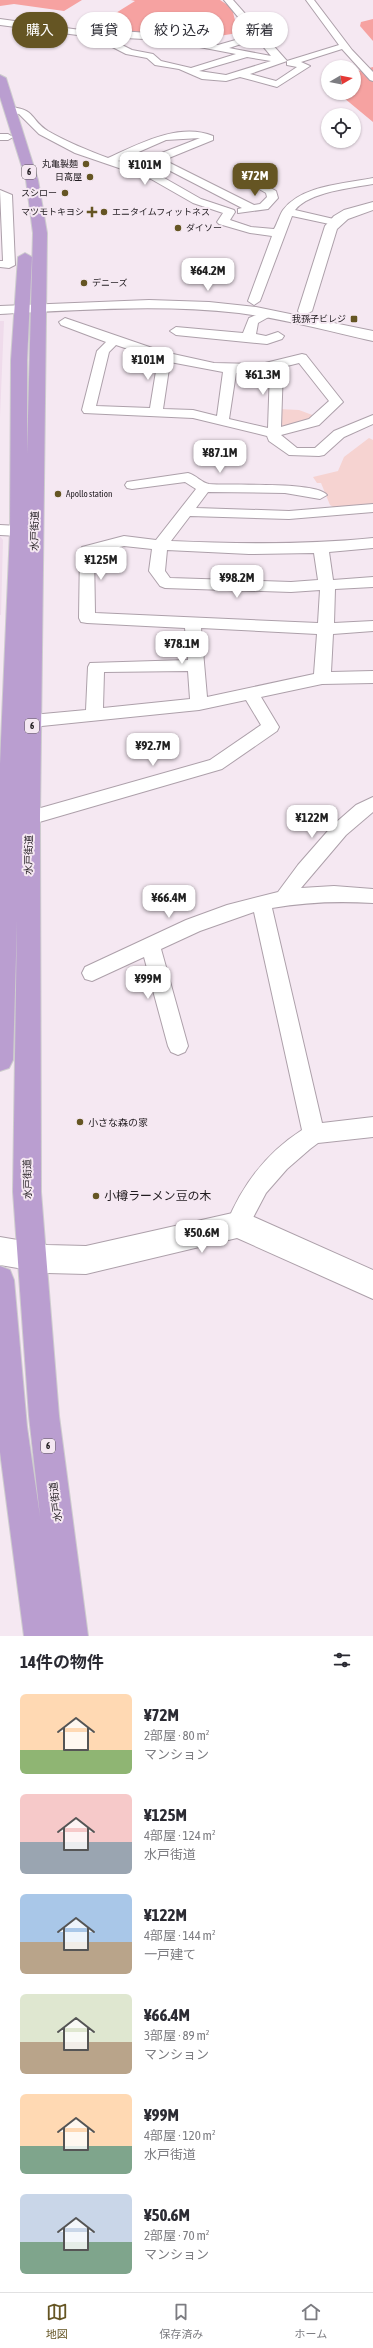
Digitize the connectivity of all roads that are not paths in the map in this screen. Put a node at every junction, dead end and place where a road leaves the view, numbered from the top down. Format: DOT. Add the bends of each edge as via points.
graph roads {
  1 [pos="228,0"];
  2 [pos="310,0"];
  3 [pos="238,12"];
  4 [pos="0,22"];
  5 [pos="76,32"];
  6 [pos="344,46"];
  7 [pos="121,48"];
  8 [pos="153,48"];
  9 [pos="214,48"];
  10 [pos="223,48"];
  11 [pos="271,48"];
  12 [pos="195,52"];
  13 [pos="136,53"];
  14 [pos="248,54"];
  15 [pos="180,57"];
  16 [pos="284,61"];
  17 [pos="158,63"];
  18 [pos="191,71"];
  19 [pos="240,74"];
  20 [pos="0,78"];
  21 [pos="373,78"];
  22 [pos="5,111"];
  23 [pos="4,137"];
  24 [pos="157,160"];
  25 [pos="109,161"];
  26 [pos="131,169"];
  27 [pos="242,176"];
  28 [pos="373,181"];
  29 [pos="0,193"];
  30 [pos="271,200"];
  31 [pos="373,206"];
  32 [pos="253,209"];
  33 [pos="290,209"];
  34 [pos="230,212"];
  35 [pos="334,222"];
  36 [pos="279,233"];
  37 [pos="0,264"];
  38 [pos="170,299"];
  39 [pos="254,301"];
  40 [pos="0,305"];
  41 [pos="30,305"];
  42 [pos="0,310"];
  43 [pos="305,311"];
  44 [pos="268,314"];
  45 [pos="65,322"];
  46 [pos="373,326"];
  47 [pos="176,331"];
  48 [pos="278,336"];
  49 [pos="373,336"];
  50 [pos="248,337"];
  51 [pos="114,341"];
  52 [pos="318,354"];
  53 [pos="165,356"];
  54 [pos="302,358"];
  55 [pos="277,365"];
  56 [pos="230,369"];
  57 [pos="156,411"];
  58 [pos="223,418"];
  59 [pos="373,419"];
  60 [pos="273,433"];
  61 [pos="132,485"];
  62 [pos="204,488"];
  63 [pos="373,508"];
  64 [pos="186,512"];
  65 [pos="325,513"];
  66 [pos="9,531"];
  67 [pos="373,543"];
  68 [pos="160,545"];
  69 [pos="321,548"];
  70 [pos="373,582"];
  71 [pos="327,586"];
  72 [pos="193,623"];
  73 [pos="373,626"];
  74 [pos="326,629"];
  75 [pos="196,665"];
  76 [pos="373,676"];
  77 [pos="322,678"];
  78 [pos="250,693"];
  79 [pos="7,694"];
  80 [pos="199,704"];
  81 [pos="94,714"];
  82 [pos="32,720"];
  83 [pos="373,804"];
  84 [pos="28,818"];
  85 [pos="288,896"];
  86 [pos="373,896"];
  87 [pos="261,902"];
  88 [pos="150,945"];
  89 [pos="92,973"];
  90 [pos="1,1027"];
  91 [pos="178,1046"];
  92 [pos="0,1060"];
  93 [pos="373,1127"];
  94 [pos="314,1134"];
  95 [pos="237,1225"];
  96 [pos="0,1251"];
  97 [pos="31,1256"];
  98 [pos="0,1280"];
  99 [pos="373,1285"];
  100 [pos="41,1636"];
  101 [pos="71,1636"];
  1 -- 3 [label="street"];
  2 -- 6 [label="street"];
  4 -- 5 [label="street"];
  6 -- 16 [label="street"];
  6 -- 21 [label="street"];
  7 -- 13 [label="street"];
  8 -- 13 [label="street"];
  9 -- 12 [label="street"];
  10 -- 14 [label="street"];
  11 -- 16 [label="street"];
  13 -- 17 [label="street" via="150,56"];
  14 -- 16 [label="street"];
  14 -- 18 [label="street"];
  15 -- 17 [label="street"];
  16 -- 19 [label="street"];
  16 -- 19 [label="street" via="305,66 277,84"];
  17 -- 18 [label="street"];
  18 -- 19 [label="street" via="196,75 222,78"];
  20 -- 22 [label="highway, 水戸街道 / 6"];
  22 -- 23 [label="highway, 水戸街道 / 6"];
  22 -- 25 [label="street" via="22,111 52,138"];
  22 -- 41 [label="highway, 水戸街道 / 6" via="32,180 40,233"];
  23 -- 41 [label="highway, 水戸街道 / 6" via="21,180"];
  24 -- 25 [label="street" via="209,138 206,135 164,136"];
  24 -- 26 [label="street"];
  24 -- 32 [label="street"];
  25 -- 26 [label="street"];
  26 -- 34 [label="street" via="169,184 197,201"];
  27 -- 30 [label="street" via="271,191"];
  28 -- 33 [label="street" via="314,195 297,201"];
  29 -- 37 [label="street" via="7,195 9,265"];
  30 -- 32 [label="street" via="264,207"];
  30 -- 33 [label="street"];
  31 -- 35 [label="street" via="346,213"];
  32 -- 34 [label="street"];
  33 -- 35 [label="street"];
  33 -- 36 [label="street"];
  34 -- 36 [label="street" via="223,222 250,230"];
  35 -- 43 [label="street" via="325,242"];
  36 -- 39 [label="street"];
  38 -- 39 [label="street" via="195,295"];
  38 -- 41 [label="street"];
  38 -- 44 [label="street"];
  39 -- 43 [label="street"];
  40 -- 41 [label="street"];
  41 -- 42 [label="street"];
  41 -- 66 [label="highway, 水戸街道 / 6" via="18,404"];
  41 -- 82 [label="highway, 水戸街道 / 6"];
  43 -- 46 [label="street"];
  44 -- 49 [label="street"];
  44 -- 50 [label="street" via="254,318"];
  45 -- 51 [label="street"];
  47 -- 50 [label="street"];
  48 -- 50 [label="street" via="267,340"];
  51 -- 53 [label="street"];
  51 -- 57 [label="street" via="103,351 89,410"];
  52 -- 54 [label="street"];
  53 -- 56 [label="street"];
  53 -- 57 [label="street"];
  54 -- 55 [label="street"];
  54 -- 60 [label="street" via="336,402 314,422"];
  55 -- 56 [label="street"];
  55 -- 60 [label="street"];
  56 -- 58 [label="street"];
  57 -- 60 [label="street" via="193,414"];
  59 -- 60 [label="street" via="339,434 319,452 294,452 274,438"];
  61 -- 62 [label="street" via="188,477"];
  62 -- 64 [label="street"];
  62 -- 65 [label="street" via="318,490"];
  63 -- 65 [label="street"];
  64 -- 65 [label="street" via="289,515"];
  64 -- 68 [label="street"];
  66 -- 79 [label="highway, 水戸街道 / 6"];
  67 -- 69 [label="street"];
  68 -- 69 [label="street" via="249,549"];
  68 -- 71 [label="street" via="157,572 164,583"];
  68 -- 72 [label="street" via="124,541 87,550 87,618"];
  69 -- 71 [label="street"];
  70 -- 71 [label="street"];
  71 -- 74 [label="street"];
  72 -- 74 [label="street"];
  72 -- 75 [label="street"];
  73 -- 74 [label="street"];
  74 -- 77 [label="street"];
  75 -- 80 [label="street"];
  75 -- 81 [label="street" via="96,667"];
  76 -- 77 [label="street"];
  77 -- 78 [label="street"];
  78 -- 80 [label="street"];
  78 -- 84 [label="street" via="271,727 216,765"];
  79 -- 90 [label="highway, 水戸街道 / 6"];
  80 -- 81 [label="street"];
  81 -- 82 [label="street"];
  82 -- 84 [label="highway, 水戸街道 / 6"];
  83 -- 85 [label="street" via="366,807 342,829 305,869 287,892"];
  84 -- 97 [label="highway, 水戸街道 / 6" via="27,1192"];
  85 -- 86 [label="street" via="322,893"];
  85 -- 87 [label="street"];
  87 -- 88 [label="street" via="212,916"];
  87 -- 94 [label="street"];
  88 -- 89 [label="street"];
  88 -- 91 [label="street"];
  90 -- 92 [label="highway, 水戸街道 / 6"];
  93 -- 94 [label="street"];
  94 -- 95 [label="street" via="297,1144 262,1181 241,1213"];
  95 -- 97 [label="street" via="86,1260"];
  95 -- 99 [label="street"];
  96 -- 97 [label="street"];
  97 -- 101 [label="highway, 水戸街道 / 6" via="44,1416"];
  98 -- 100 [label="highway" via="12,1427"];
}
